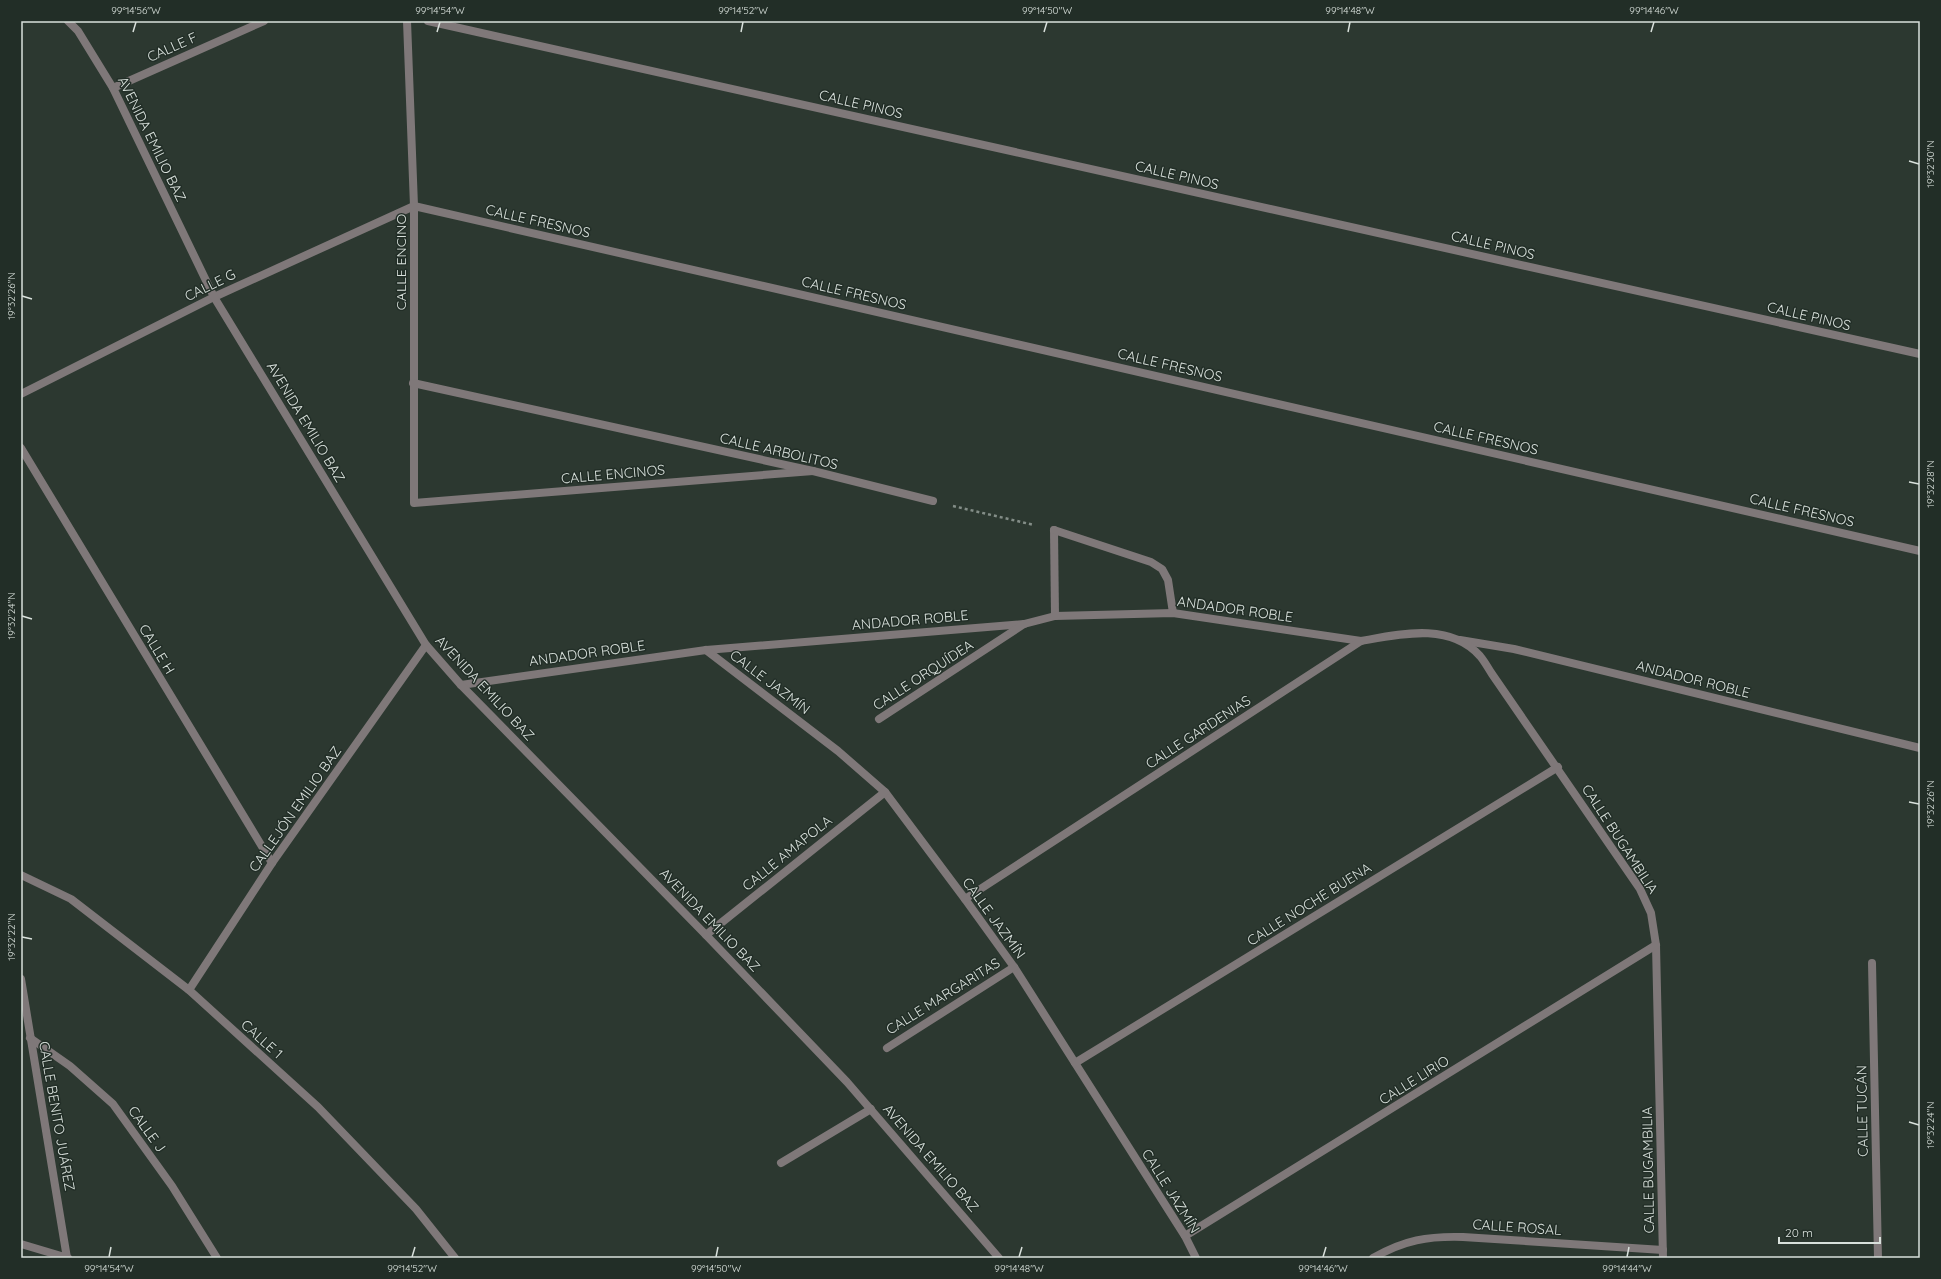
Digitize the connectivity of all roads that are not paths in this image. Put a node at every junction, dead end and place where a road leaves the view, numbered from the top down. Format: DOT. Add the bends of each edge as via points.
graph roads {
  1 [pos="68,21"];
  2 [pos="264,21"];
  3 [pos="407,21"];
  4 [pos="428,21"];
  5 [pos="113,88"];
  6 [pos="414,206"];
  7 [pos="214,297"];
  8 [pos="1920,354"];
  9 [pos="414,383"];
  10 [pos="21,394"];
  11 [pos="21,448"];
  12 [pos="813,471"];
  13 [pos="933,501"];
  14 [pos="414,503"];
  15 [pos="1920,551"];
  16 [pos="1173,613"];
  17 [pos="1055,616"];
  18 [pos="1024,624"];
  19 [pos="1459,640"];
  20 [pos="1361,641"];
  21 [pos="426,645"];
  22 [pos="706,650"];
  23 [pos="461,684"];
  24 [pos="879,719"];
  25 [pos="1920,748"];
  26 [pos="1558,767"];
  27 [pos="885,792"];
  28 [pos="272,863"];
  29 [pos="21,875"];
  30 [pos="965,898"];
  31 [pos="706,935"];
  32 [pos="1656,945"];
  33 [pos="1872,963"];
  34 [pos="1014,967"];
  35 [pos="21,979"];
  36 [pos="190,990"];
  37 [pos="30,1038"];
  38 [pos="887,1048"];
  39 [pos="1075,1063"];
  40 [pos="871,1109"];
  41 [pos="781,1163"];
  42 [pos="1185,1236"];
  43 [pos="21,1244"];
  44 [pos="1663,1254"];
  45 [pos="68,1258"];
  46 [pos="217,1258"];
  47 [pos="455,1258"];
  48 [pos="999,1258"];
  49 [pos="1196,1258"];
  50 [pos="1372,1258"];
  51 [pos="1878,1258"];
  1 -- 5 [label="street, AVENIDA EMILIO BAZ" via="78,31"];
  2 -- 5 [label="street, CALLE F"];
  3 -- 6 [label="street, CALLE ENCINO"];
  4 -- 8 [label="street, CALLE PINOS"];
  5 -- 7 [label="street, AVENIDA EMILIO BAZ"];
  6 -- 7 [label="street, CALLE G"];
  6 -- 9 [label="street, CALLE ENCINO"];
  6 -- 15 [label="street, CALLE FRESNOS"];
  7 -- 10 [label="street, CALLE G"];
  7 -- 21 [label="street, AVENIDA EMILIO BAZ"];
  9 -- 12 [label="street, CALLE ARBOLITOS"];
  9 -- 14 [label="street, CALLE ENCINO"];
  11 -- 28 [label="street, CALLE H"];
  12 -- 13 [label="street, CALLE ARBOLITOS"];
  12 -- 14 [label="street, CALLE ENCINOS"];
  16 -- 17 [label="street, ANDADOR ROBLE"];
  16 -- 17 [label="street" via="1168,580 1162,569 1151,562 1054,530"];
  16 -- 20 [label="street, ANDADOR ROBLE"];
  17 -- 18 [label="street, ANDADOR ROBLE"];
  18 -- 22 [label="street, ANDADOR ROBLE"];
  18 -- 24 [label="street, CALLE ORQUÍDEA"];
  19 -- 20 [label="street, CALLE GARDENIAS" via="1431,633 1404,633"];
  19 -- 25 [label="street, ANDADOR ROBLE" via="1514,649"];
  19 -- 26 [label="street, CALLE BUGAMBILIA" via="1479,655"];
  20 -- 30 [label="street, CALLE GARDENIAS"];
  21 -- 23 [label="street, AVENIDA EMILIO BAZ"];
  21 -- 28 [label="street, CALLEJÓN EMILIO BAZ"];
  22 -- 23 [label="street, ANDADOR ROBLE"];
  22 -- 27 [label="street, CALLE JAZMÍN" via="838,751"];
  23 -- 31 [label="street, AVENIDA EMILIO BAZ"];
  26 -- 32 [label="street, CALLE BUGAMBILIA" via="1640,889 1651,913"];
  26 -- 39 [label="street, CALLE NOCHE BUENA"];
  27 -- 30 [label="street, CALLE JAZMÍN"];
  27 -- 31 [label="street, CALLE AMAPOLA"];
  28 -- 36 [label="street, CALLEJÓN EMILIO BAZ"];
  29 -- 36 [label="street, CALLE 1" via="71,899"];
  30 -- 34 [label="street, CALLE JAZMÍN"];
  31 -- 40 [label="street, AVENIDA EMILIO BAZ"];
  32 -- 42 [label="street, CALLE LIRIO"];
  32 -- 44 [label="street, CALLE BUGAMBILIA"];
  33 -- 51 [label="street, CALLE TUCÁN"];
  34 -- 38 [label="street, CALLE MARGARITAS"];
  34 -- 39 [label="street, CALLE JAZMÍN"];
  35 -- 37 [label="street, CALLE BENITO JUÁREZ"];
  36 -- 47 [label="street, CALLE 1" via="318,1107 416,1209"];
  37 -- 45 [label="street, CALLE BENITO JUÁREZ"];
  37 -- 46 [label="street, CALLE J" via="70,1066 113,1104 172,1186"];
  39 -- 42 [label="street, CALLE JAZMÍN"];
  40 -- 41 [label="street"];
  40 -- 48 [label="street, AVENIDA EMILIO BAZ"];
  42 -- 49 [label="street, CALLE JAZMÍN"];
  43 -- 45 [label="street"];
  44 -- 50 [label="street, CALLE ROSAL" via="1434,1236 1407,1242"];
}
